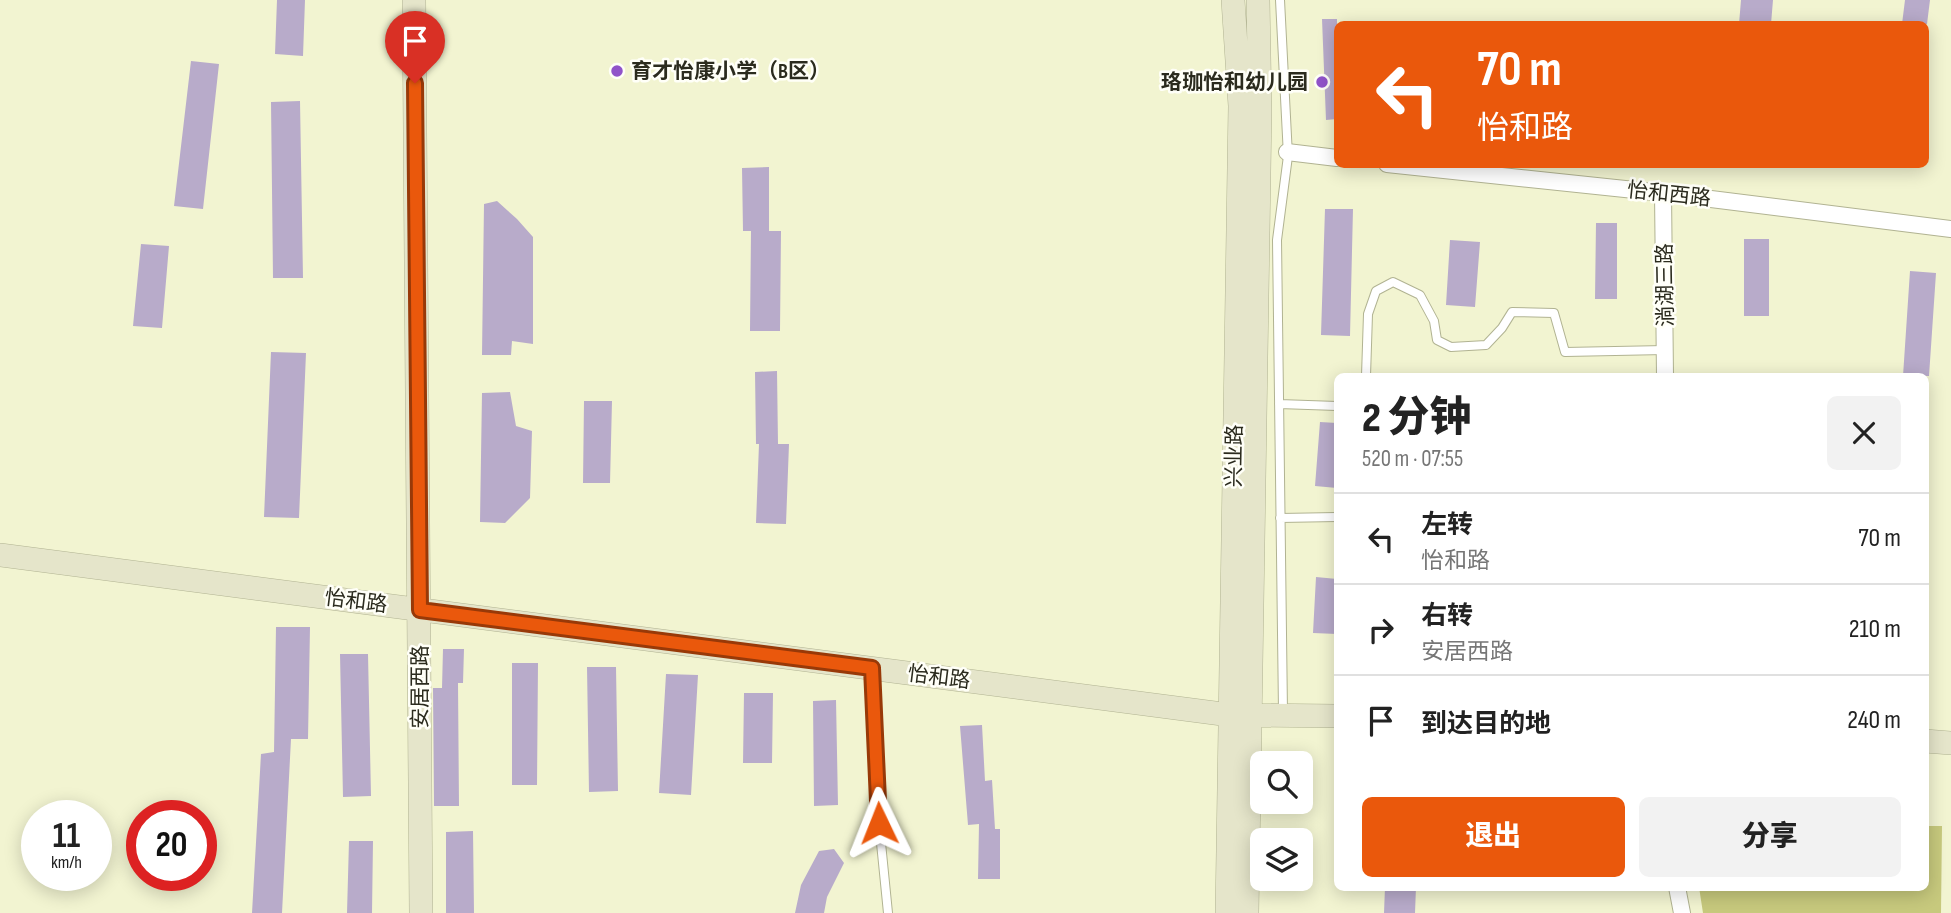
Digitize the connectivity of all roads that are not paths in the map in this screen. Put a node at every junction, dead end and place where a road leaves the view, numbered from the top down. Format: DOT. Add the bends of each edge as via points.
graph roads {
  1 [pos="414,0"];
  2 [pos="1233,0"];
  3 [pos="1258,0"];
  4 [pos="1280,0"];
  5 [pos="1287,152"];
  6 [pos="1334,158"];
  7 [pos="1425,168"];
  8 [pos="1663,193"];
  9 [pos="1951,229"];
  10 [pos="1666,349"];
  11 [pos="1366,373"];
  12 [pos="1665,373"];
  13 [pos="1279,404"];
  14 [pos="1334,406"];
  15 [pos="1334,517"];
  16 [pos="1280,518"];
  17 [pos="0,555"];
  18 [pos="420,610"];
  19 [pos="872,668"];
  20 [pos="1240,715"];
  21 [pos="1283,715"];
  22 [pos="1334,716"];
  23 [pos="1929,741"];
  24 [pos="1951,743"];
  25 [pos="1678,891"];
  26 [pos="421,913"];
  27 [pos="888,913"];
  28 [pos="1227,913"];
  29 [pos="1247,913"];
  30 [pos="1682,913"];
  1 -- 18 [label="street, 安居西路"];
  2 -- 20 [label="street, 兴业路" via="1240,106"];
  3 -- 20 [label="street, 兴业路" via="1260,124"];
  4 -- 5 [label="lane"];
  5 -- 6 [label="street"];
  5 -- 13 [label="lane" via="1277,240"];
  7 -- 8 [label="street, 怡和西路"];
  8 -- 9 [label="street, 怡和西路"];
  8 -- 10 [label="street, 淌湖三路"];
  10 -- 11 [label="lane" via="1565,352 1554,313 1512,312 1486,345 1451,347 1437,340 1434,321 1420,295 1393,282 1376,291 1368,314"];
  10 -- 12 [label="street, 淌湖三路"];
  13 -- 14 [label="lane"];
  13 -- 16 [label="lane"];
  15 -- 16 [label="lane"];
  16 -- 21 [label="lane"];
  17 -- 18 [label="street, 怡和路"];
  18 -- 19 [label="street, 怡和路"];
  18 -- 26 [label="street, 安居西路"];
  19 -- 20 [label="street, 怡和路"];
  19 -- 27 [label="lane"];
  20 -- 21 [label="street, 怡和路"];
  20 -- 28 [label="street, 兴业路"];
  20 -- 29 [label="street, 兴业路"];
  21 -- 22 [label="street, 怡和路"];
  23 -- 24 [label="street"];
  25 -- 30 [label="street"];
}
